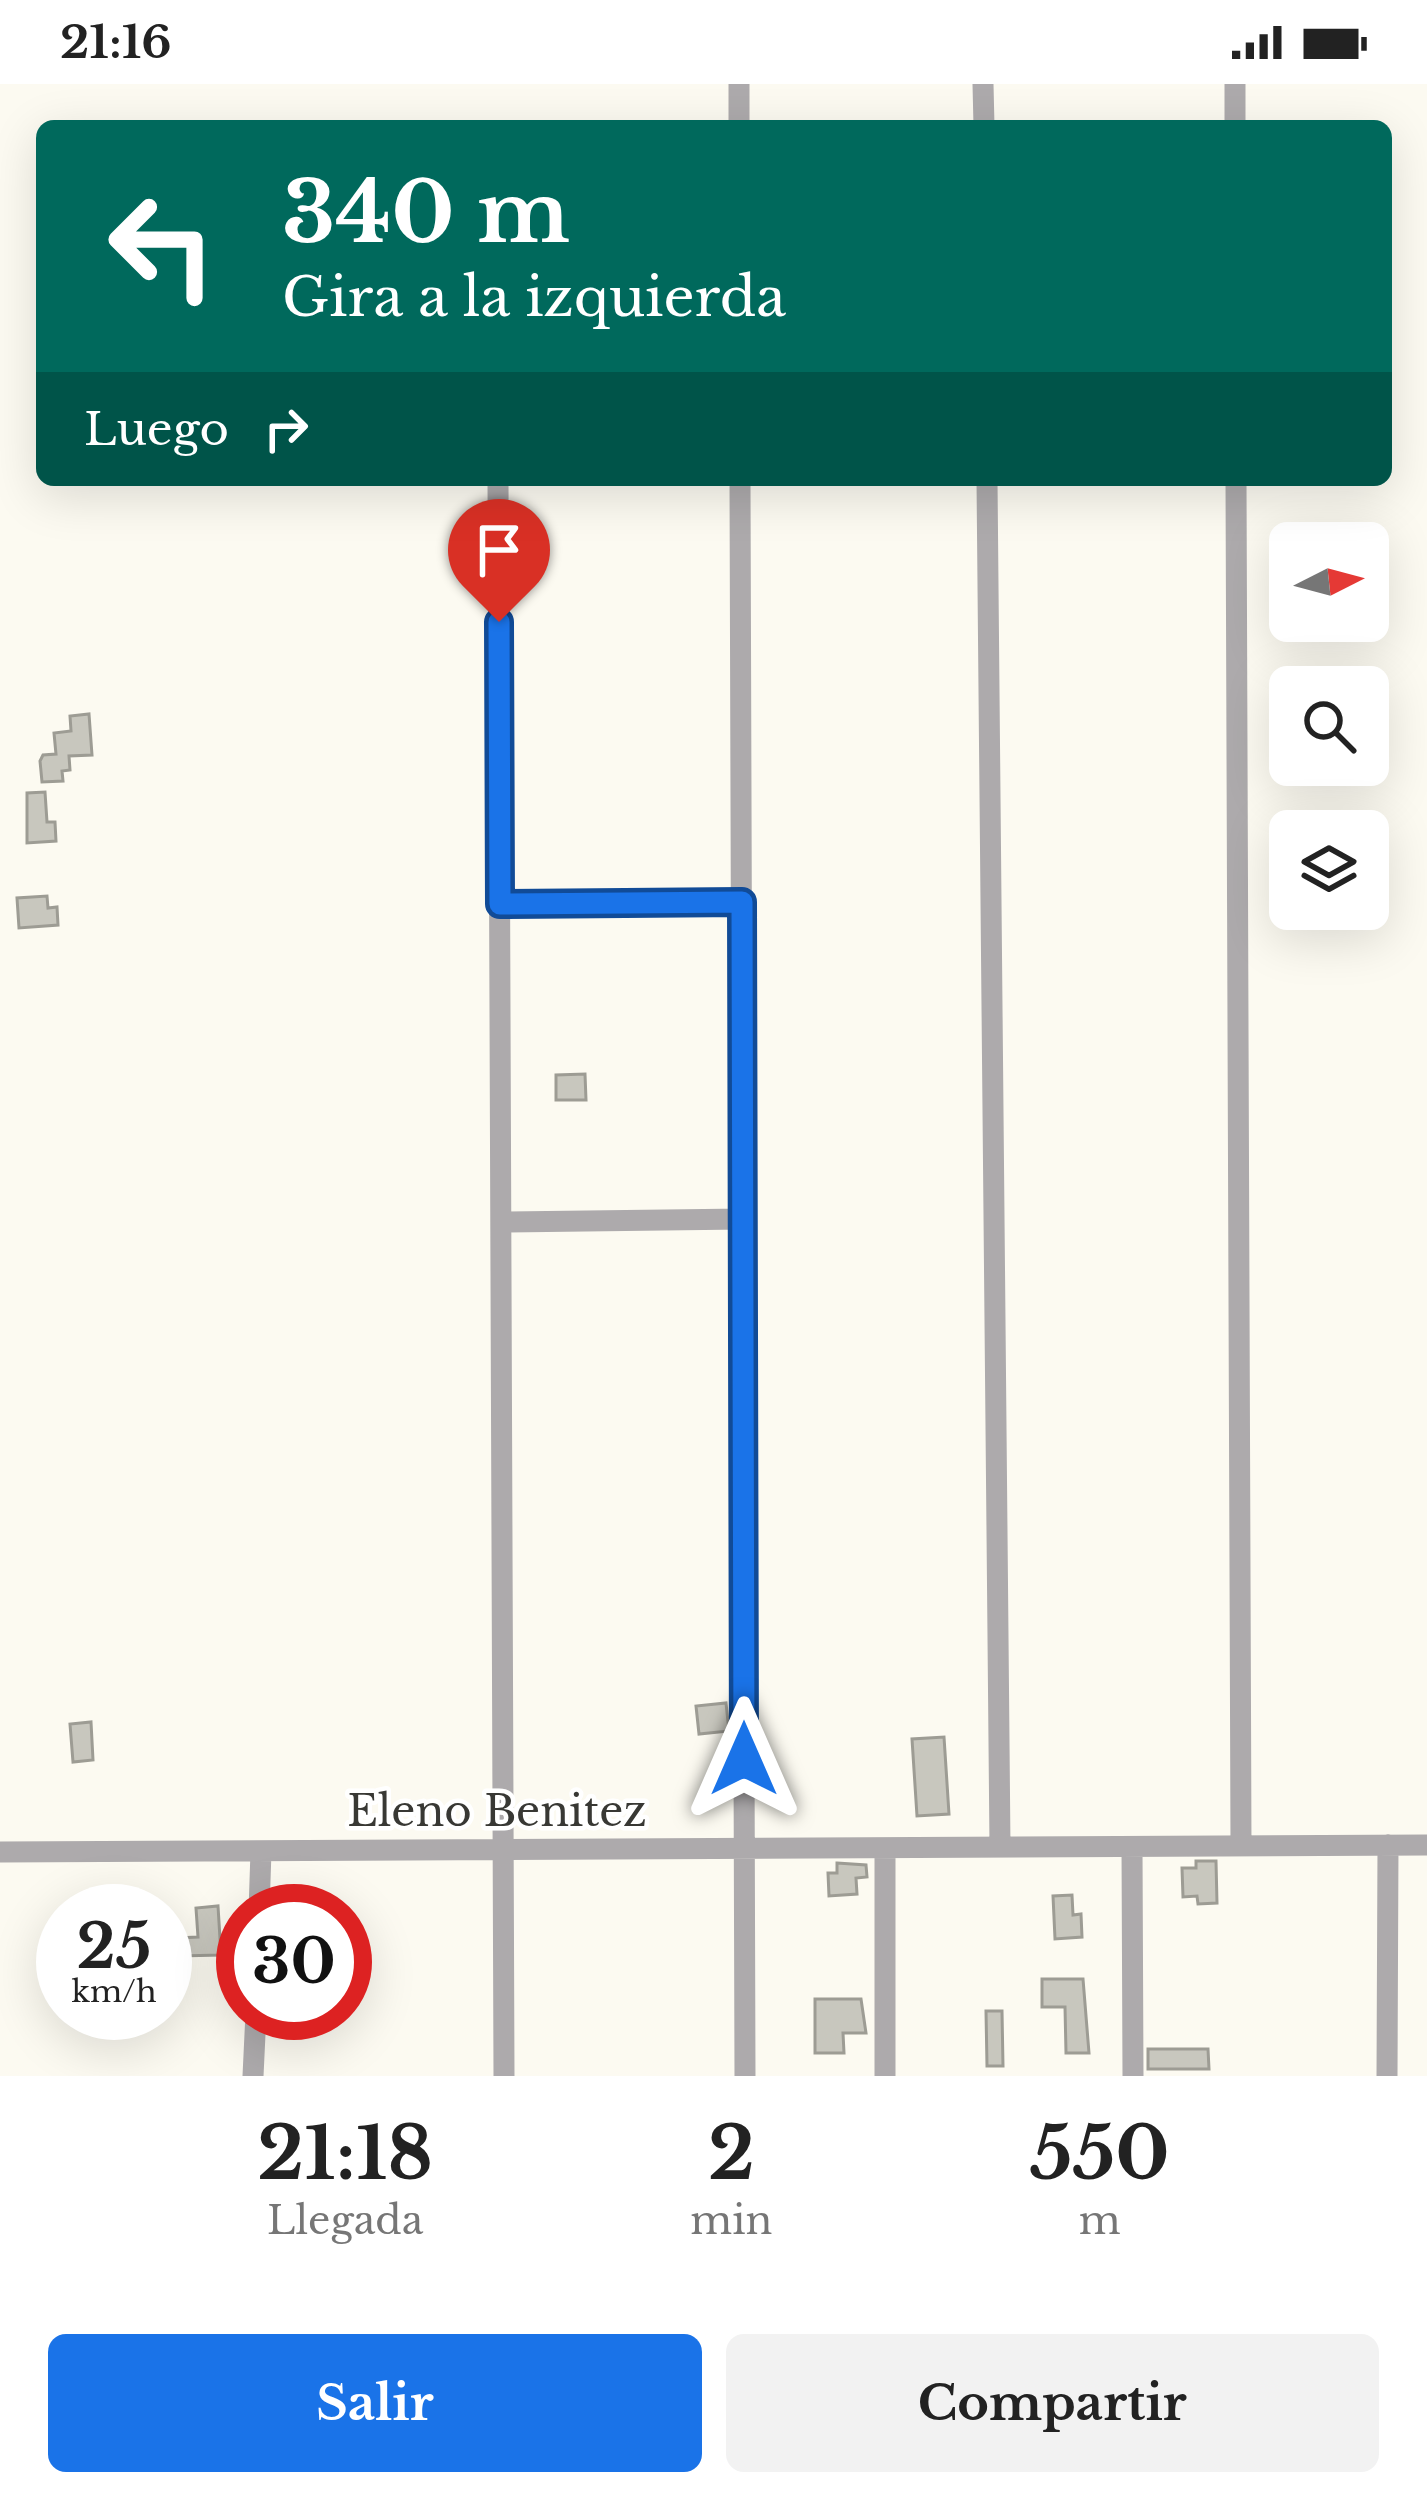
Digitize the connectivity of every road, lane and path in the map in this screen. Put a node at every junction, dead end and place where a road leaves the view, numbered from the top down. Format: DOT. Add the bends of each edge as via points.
graph roads {
  1 [pos="739,84"];
  2 [pos="983,84"];
  3 [pos="1234,84"];
  4 [pos="740,120"];
  5 [pos="984,120"];
  6 [pos="1235,120"];
  7 [pos="498,486"];
  8 [pos="740,486"];
  9 [pos="987,486"];
  10 [pos="1236,486"];
  11 [pos="742,902"];
  12 [pos="500,904"];
  13 [pos="742,1219"];
  14 [pos="501,1222"];
  15 [pos="1427,1845"];
  16 [pos="1241,1846"];
  17 [pos="1388,1846"];
  18 [pos="1000,1847"];
  19 [pos="1132,1847"];
  20 [pos="885,1848"];
  21 [pos="744,1849"];
  22 [pos="503,1850"];
  23 [pos="261,1851"];
  24 [pos="0,1852"];
  25 [pos="260,1884"];
  26 [pos="255,2040"];
  27 [pos="254,2076"];
  28 [pos="504,2076"];
  29 [pos="745,2076"];
  30 [pos="885,2076"];
  31 [pos="1133,2076"];
  32 [pos="1387,2076"];
  1 -- 4 [label="street"];
  2 -- 5 [label="street"];
  3 -- 6 [label="street"];
  7 -- 12 [label="street"];
  8 -- 11 [label="street"];
  9 -- 18 [label="street"];
  10 -- 16 [label="street"];
  11 -- 12 [label="street"];
  11 -- 13 [label="street"];
  12 -- 14 [label="street"];
  13 -- 14 [label="street"];
  13 -- 21 [label="street"];
  14 -- 22 [label="street"];
  15 -- 17 [label="street, Eleno Benitez"];
  16 -- 17 [label="street, Eleno Benitez"];
  16 -- 19 [label="street, Eleno Benitez"];
  17 -- 32 [label="street"];
  18 -- 19 [label="street, Eleno Benitez"];
  18 -- 20 [label="street, Eleno Benitez"];
  19 -- 31 [label="street"];
  20 -- 21 [label="street, Eleno Benitez"];
  20 -- 30 [label="street"];
  21 -- 22 [label="street, Eleno Benitez"];
  21 -- 29 [label="street"];
  22 -- 23 [label="street, Eleno Benitez"];
  22 -- 28 [label="street"];
  23 -- 24 [label="street, Eleno Benitez"];
  23 -- 25 [label="street"];
  26 -- 27 [label="street"];
}
